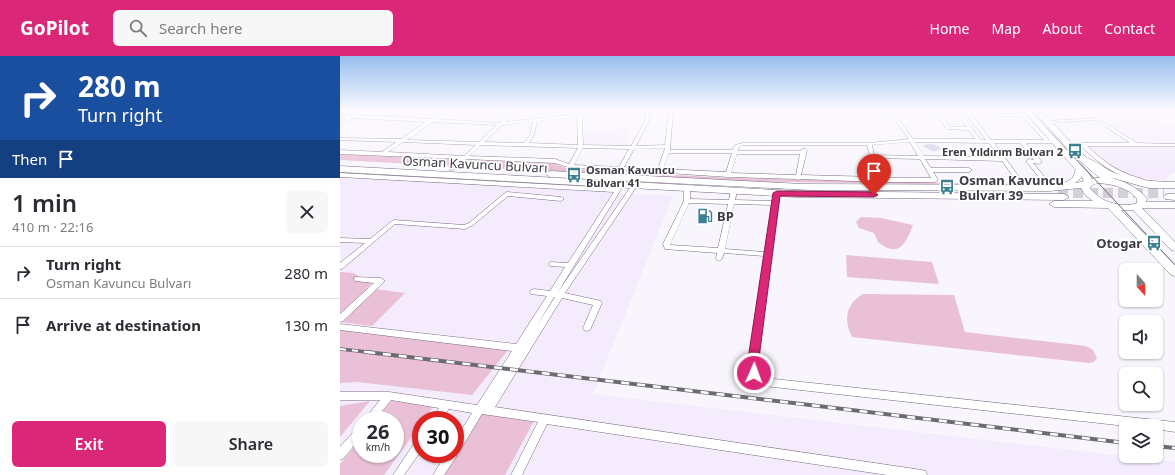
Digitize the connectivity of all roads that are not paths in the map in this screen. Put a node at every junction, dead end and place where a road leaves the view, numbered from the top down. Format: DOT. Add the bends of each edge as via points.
graph roads {
  1 [pos="418,131"];
  2 [pos="494,131"];
  3 [pos="533,131"];
  4 [pos="580,131"];
  5 [pos="642,131"];
  6 [pos="669,131"];
  7 [pos="905,131"];
  8 [pos="971,131"];
  9 [pos="982,131"];
  10 [pos="1043,131"];
  11 [pos="1056,131"];
  12 [pos="1114,131"];
  13 [pos="340,139"];
  14 [pos="912,140"];
  15 [pos="402,141"];
  16 [pos="979,141"];
  17 [pos="990,141"];
  18 [pos="1022,142"];
  19 [pos="1052,142"];
  20 [pos="482,143"];
  21 [pos="526,144"];
  22 [pos="805,144"];
  23 [pos="869,144"];
  24 [pos="1069,144"];
  25 [pos="1082,144"];
  26 [pos="1136,145"];
  27 [pos="1175,145"];
  28 [pos="581,146"];
  29 [pos="633,148"];
  30 [pos="667,149"];
  31 [pos="340,152"];
  32 [pos="734,153"];
  33 [pos="383,154"];
  34 [pos="803,154"];
  35 [pos="872,156"];
  36 [pos="466,157"];
  37 [pos="922,158"];
  38 [pos="1003,159"];
  39 [pos="1084,160"];
  40 [pos="340,163"];
  41 [pos="571,166"];
  42 [pos="340,169"];
  43 [pos="452,169"];
  44 [pos="1080,169"];
  45 [pos="929,170"];
  46 [pos="969,170"];
  47 [pos="660,171"];
  48 [pos="618,173"];
  49 [pos="340,175"];
  50 [pos="728,175"];
  51 [pos="879,180"];
  52 [pos="1045,181"];
  53 [pos="1020,182"];
  54 [pos="1116,183"];
  55 [pos="1086,185"];
  56 [pos="1150,185"];
  57 [pos="1175,185"];
  58 [pos="634,186"];
  59 [pos="797,186"];
  60 [pos="619,188"];
  61 [pos="687,189"];
  62 [pos="734,191"];
  63 [pos="1060,192"];
  64 [pos="777,193"];
  65 [pos="561,199"];
  66 [pos="687,201"];
  67 [pos="732,202"];
  68 [pos="775,203"];
  69 [pos="1110,205"];
  70 [pos="1175,205"];
  71 [pos="1137,206"];
  72 [pos="340,240"];
  73 [pos="370,241"];
  74 [pos="1175,248"];
  75 [pos="721,251"];
  76 [pos="768,254"];
  77 [pos="719,259"];
  78 [pos="552,264"];
  79 [pos="570,265"];
  80 [pos="340,266"];
  81 [pos="1173,271"];
  82 [pos="358,279"];
  83 [pos="534,292"];
  84 [pos="556,294"];
  85 [pos="340,319"];
  86 [pos="340,327"];
  87 [pos="587,328"];
  88 [pos="518,348"];
  89 [pos="340,396"];
  90 [pos="389,396"];
  91 [pos="447,404"];
  92 [pos="484,410"];
  93 [pos="376,411"];
  94 [pos="442,411"];
  95 [pos="548,420"];
  96 [pos="1175,427"];
  97 [pos="464,437"];
  98 [pos="352,441"];
  99 [pos="340,455"];
  100 [pos="412,455"];
  101 [pos="446,463"];
  102 [pos="398,475"];
  103 [pos="438,475"];
  104 [pos="516,475"];
  105 [pos="922,475"];
  1 -- 15 [label="street"];
  2 -- 20 [label="street"];
  3 -- 21 [label="street"];
  4 -- 28 [label="street"];
  5 -- 29 [label="street"];
  6 -- 30 [label="street"];
  7 -- 14 [label="street"];
  8 -- 16 [label="street"];
  9 -- 17 [label="street"];
  10 -- 19 [label="main road"];
  11 -- 24 [label="main road"];
  12 -- 26 [label="street"];
  13 -- 15 [label="street"];
  14 -- 16 [label="street"];
  14 -- 23 [label="street"];
  14 -- 37 [label="street"];
  15 -- 20 [label="street"];
  15 -- 33 [label="street"];
  16 -- 17 [label="street"];
  17 -- 18 [label="street"];
  17 -- 38 [label="street"];
  18 -- 19 [label="street"];
  18 -- 52 [label="street" via="1039,162 1029,162"];
  19 -- 44 [label="main road"];
  20 -- 21 [label="street"];
  20 -- 36 [label="street"];
  21 -- 28 [label="street"];
  22 -- 23 [label="street"];
  22 -- 32 [label="street" via="743,144 737,146"];
  22 -- 34 [label="street"];
  23 -- 35 [label="street"];
  24 -- 25 [label="street"];
  24 -- 39 [label="main road"];
  25 -- 26 [label="street"];
  25 -- 57 [label="street" via="1102,164 1116,172 1140,180"];
  26 -- 27 [label="street"];
  28 -- 29 [label="street"];
  28 -- 41 [label="street"];
  29 -- 30 [label="street"];
  29 -- 48 [label="street"];
  30 -- 32 [label="street"];
  30 -- 47 [label="street"];
  31 -- 33 [label="street"];
  32 -- 34 [label="street"];
  32 -- 50 [label="street"];
  33 -- 36 [label="street"];
  34 -- 59 [label="street"];
  35 -- 37 [label="street"];
  35 -- 51 [label="street"];
  36 -- 41 [label="street" via="555,161"];
  36 -- 43 [label="street"];
  37 -- 38 [label="street"];
  37 -- 45 [label="street"];
  38 -- 53 [label="street"];
  39 -- 54 [label="main road" via="1106,179"];
  39 -- 56 [label="main road" via="1112,175"];
  40 -- 43 [label="main road, Osman Kavuncu Bulvarı"];
  41 -- 48 [label="street"];
  42 -- 60 [label="main road, Osman Kavuncu Bulvarı"];
  43 -- 48 [label="main road, Osman Kavuncu Bulvarı"];
  44 -- 55 [label="main road" via="1088,180"];
  44 -- 63 [label="main road" via="1076,180"];
  45 -- 46 [label="street"];
  45 -- 51 [label="street" via="935,180"];
  47 -- 48 [label="street"];
  47 -- 50 [label="street"];
  48 -- 59 [label="main road, Osman Kavuncu Bulvarı"];
  49 -- 60 [label="street"];
  50 -- 59 [label="street"];
  51 -- 59 [label="street"];
  54 -- 55 [label="main road, Osman Kavuncu Bulvarı" via="1097,180"];
  54 -- 56 [label="main road, Osman Kavuncu Bulvarı"];
  54 -- 71 [label="main road" via="1139,194 1142,200"];
  55 -- 63 [label="main road, Osman Kavuncu Bulvarı"];
  55 -- 69 [label="main road" via="1090,195"];
  56 -- 57 [label="main road"];
  58 -- 60 [label="main road, Osman Kavuncu Bulvarı"];
  58 -- 61 [label="main road, Osman Kavuncu Bulvarı"];
  58 -- 84 [label="street"];
  59 -- 63 [label="main road, Osman Kavuncu Bulvarı"];
  59 -- 64 [label="main road, Osman Kavuncu Bulvarı"];
  59 -- 69 [label="main road" via="911,202"];
  60 -- 79 [label="street"];
  61 -- 62 [label="main road, Osman Kavuncu Bulvarı"];
  61 -- 66 [label="street"];
  62 -- 64 [label="main road, Osman Kavuncu Bulvarı"];
  62 -- 67 [label="street"];
  64 -- 68 [label="street"];
  65 -- 73 [label="street" via="509,194 503,196 467,226 395,221"];
  66 -- 67 [label="street"];
  66 -- 75 [label="street" via="666,246"];
  67 -- 68 [label="street"];
  67 -- 75 [label="street"];
  68 -- 76 [label="street"];
  69 -- 71 [label="main road" via="1122,208"];
  69 -- 81 [label="main road"];
  70 -- 71 [label="main road"];
  71 -- 74 [label="main road"];
  72 -- 73 [label="street"];
  73 -- 80 [label="street"];
  75 -- 76 [label="street"];
  75 -- 77 [label="street"];
  76 -- 96 [label="street" via="752,366 755,376 764,382"];
  78 -- 79 [label="street"];
  79 -- 84 [label="street"];
  82 -- 85 [label="street" via="381,281"];
  83 -- 84 [label="street"];
  84 -- 87 [label="street" via="598,303"];
  84 -- 88 [label="street"];
  84 -- 92 [label="street"];
  86 -- 88 [label="street"];
  88 -- 92 [label="street"];
  89 -- 90 [label="street"];
  90 -- 91 [label="street"];
  90 -- 93 [label="street"];
  91 -- 92 [label="street"];
  91 -- 94 [label="street"];
  92 -- 95 [label="street"];
  92 -- 97 [label="street"];
  95 -- 104 [label="street" via="545,419"];
  95 -- 105 [label="street"];
  98 -- 99 [label="street"];
  100 -- 102 [label="street"];
  101 -- 103 [label="street"];
}
